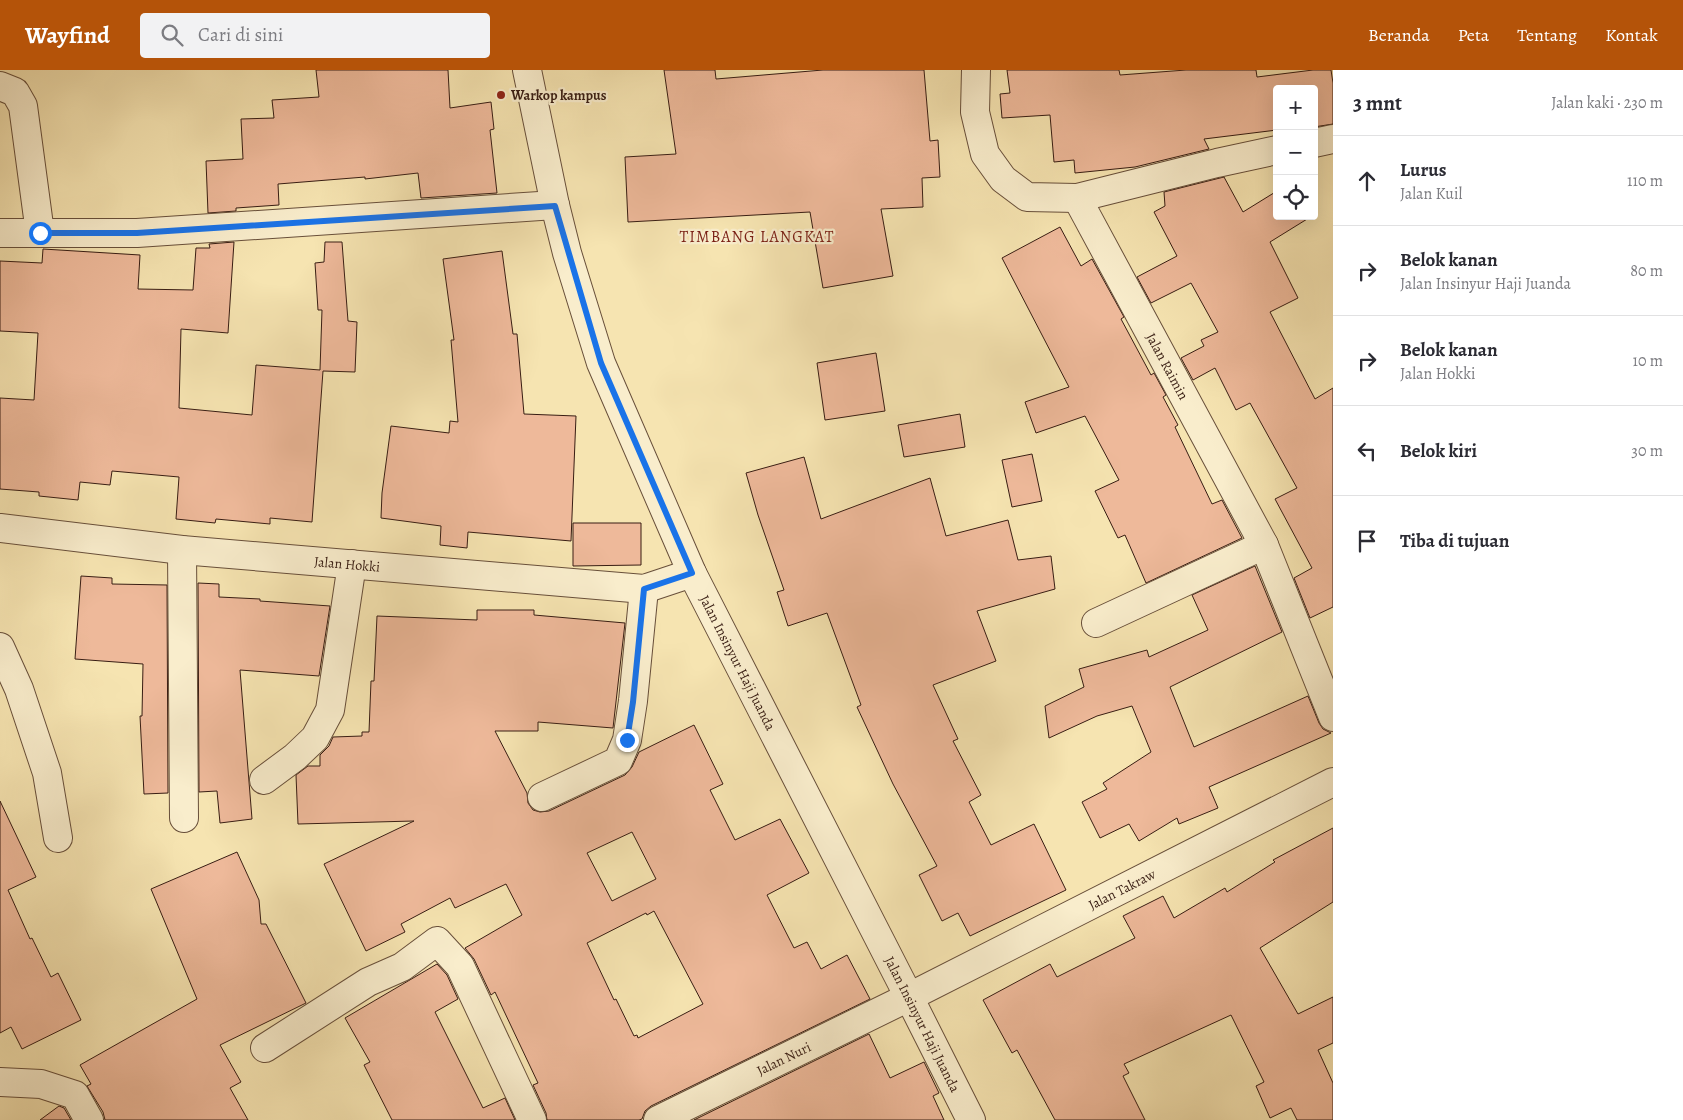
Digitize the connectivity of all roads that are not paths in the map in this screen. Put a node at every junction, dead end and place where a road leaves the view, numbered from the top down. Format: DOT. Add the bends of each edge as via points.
graph roads {
  1 [pos="527,70"];
  2 [pos="976,70"];
  3 [pos="0,86"];
  4 [pos="1333,139"];
  5 [pos="1318,142"];
  6 [pos="1273,151"];
  7 [pos="1077,198"];
  8 [pos="555,206"];
  9 [pos="0,232"];
  10 [pos="40,233"];
  11 [pos="0,528"];
  12 [pos="1264,545"];
  13 [pos="182,550"];
  14 [pos="352,564"];
  15 [pos="692,573"];
  16 [pos="644,589"];
  17 [pos="1096,623"];
  18 [pos="0,647"];
  19 [pos="1333,717"];
  20 [pos="264,780"];
  21 [pos="1333,782"];
  22 [pos="542,797"];
  23 [pos="184,818"];
  24 [pos="58,838"];
  25 [pos="909,996"];
  26 [pos="265,1048"];
  27 [pos="0,1082"];
  28 [pos="89,1120"];
  29 [pos="532,1120"];
  30 [pos="658,1120"];
  31 [pos="971,1120"];
  1 -- 8 [label="street, Jalan Insinyur Haji Juanda"];
  2 -- 7 [label="street" via="976,112 985,154 1002,179 1028,197"];
  3 -- 10 [label="street" via="16,92 23,106"];
  4 -- 5 [label="street"];
  6 -- 7 [label="street"];
  7 -- 12 [label="street, Jalan Raimin"];
  8 -- 10 [label="street" via="137,233"];
  8 -- 15 [label="street, Jalan Insinyur Haji Juanda" via="601,363"];
  9 -- 10 [label="street"];
  11 -- 13 [label="street, Jalan Hokki"];
  12 -- 17 [label="street"];
  12 -- 19 [label="street, Jalan Raimin"];
  13 -- 14 [label="street, Jalan Hokki"];
  13 -- 23 [label="street"];
  14 -- 16 [label="street, Jalan Hokki"];
  14 -- 20 [label="street" via="330,710 315,738"];
  15 -- 16 [label="street, Jalan Hokki"];
  15 -- 25 [label="street, Jalan Insinyur Haji Juanda"];
  16 -- 22 [label="street" via="633,702 627,740 618,761"];
  18 -- 24 [label="street" via="19,689 48,773"];
  21 -- 25 [label="street, Jalan Takraw"];
  25 -- 30 [label="street, Jalan Nuri"];
  25 -- 31 [label="street, Jalan Insinyur Haji Juanda"];
  26 -- 29 [label="street" via="368,982 402,967 437,941 460,966"];
  27 -- 28 [label="street" via="41,1084 75,1095"];
}
